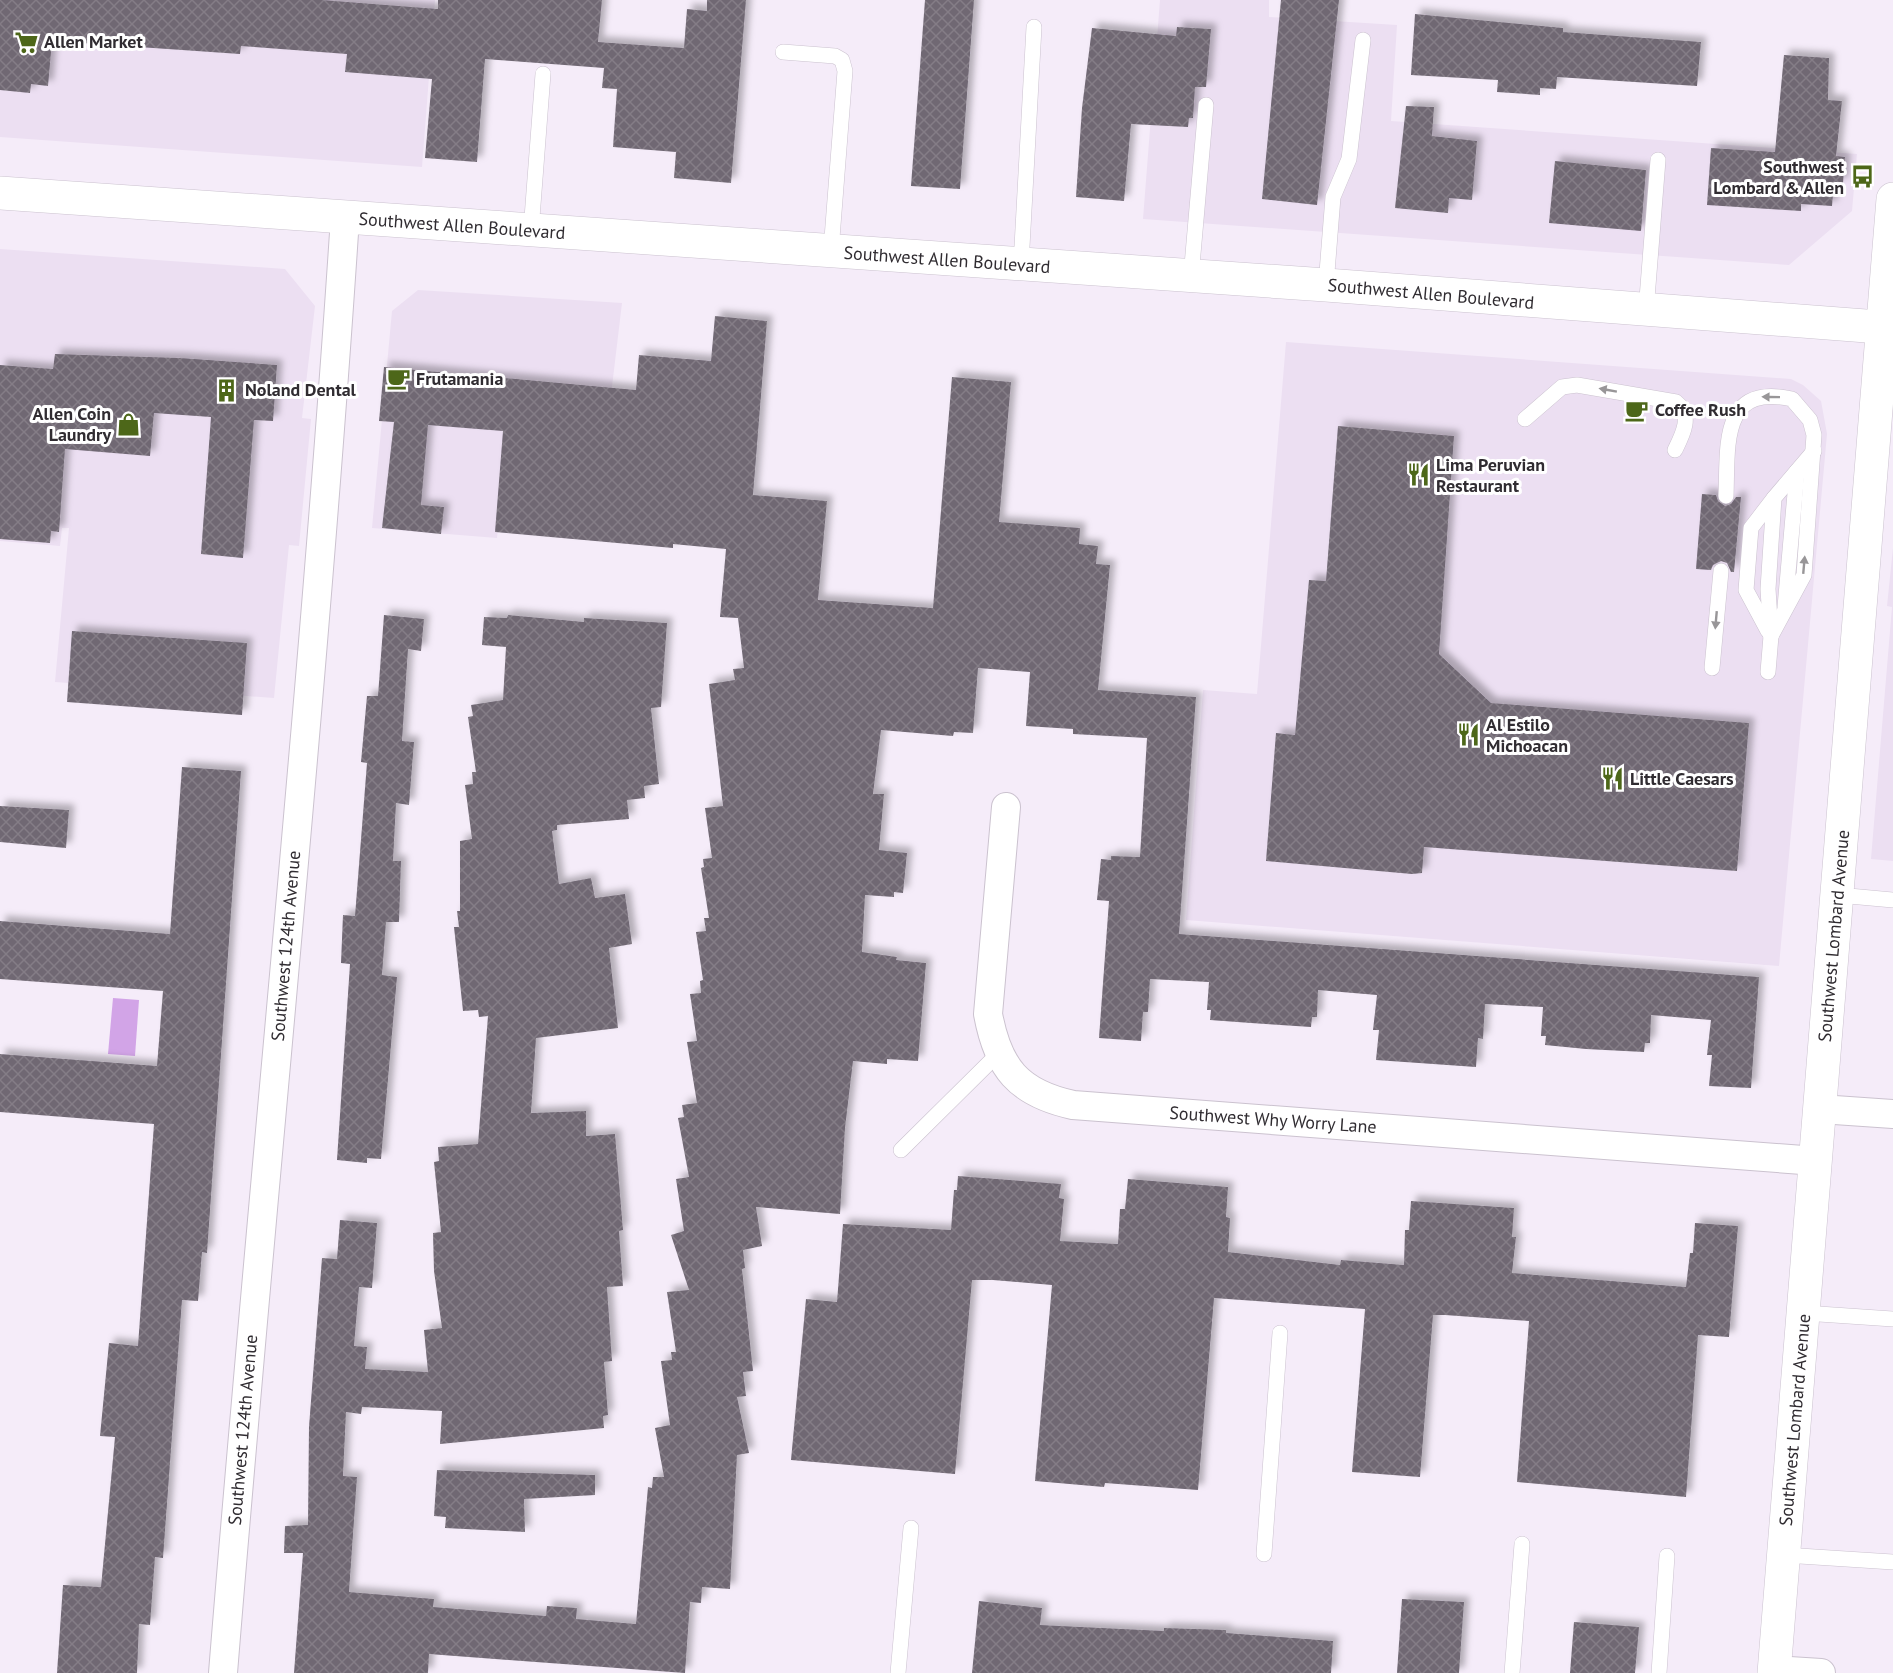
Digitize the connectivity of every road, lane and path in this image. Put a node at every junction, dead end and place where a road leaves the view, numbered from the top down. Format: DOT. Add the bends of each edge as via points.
graph roads {
  1 [pos="1034,27"];
  2 [pos="1362,40"];
  3 [pos="783,52"];
  4 [pos="543,74"];
  5 [pos="1206,105"];
  6 [pos="1658,160"];
  7 [pos="0,193"];
  8 [pos="1893,199"];
  9 [pos="345,218"];
  10 [pos="531,231"];
  11 [pos="831,251"];
  12 [pos="1021,265"];
  13 [pos="1191,276"];
  14 [pos="1326,285"];
  15 [pos="1646,311"];
  16 [pos="1888,328"];
  17 [pos="1525,419"];
  18 [pos="1675,450"];
  19 [pos="1814,451"];
  20 [pos="1797,471"];
  21 [pos="1725,496"];
  22 [pos="1774,498"];
  23 [pos="1720,571"];
  24 [pos="1784,610"];
  25 [pos="1771,636"];
  26 [pos="1712,668"];
  27 [pos="1768,672"];
  28 [pos="1006,807"];
  29 [pos="1838,895"];
  30 [pos="1893,900"];
  31 [pos="999,1053"];
  32 [pos="1820,1109"];
  33 [pos="1893,1114"];
  34 [pos="901,1150"];
  35 [pos="1816,1161"];
  36 [pos="1804,1313"];
  37 [pos="1893,1319"];
  38 [pos="1280,1333"];
  39 [pos="911,1528"];
  40 [pos="1522,1544"];
  41 [pos="1264,1554"];
  42 [pos="1784,1555"];
  43 [pos="1667,1556"];
  44 [pos="1893,1563"];
  45 [pos="1774,1671"];
  46 [pos="223,1673"];
  47 [pos="898,1673"];
  48 [pos="1512,1673"];
  49 [pos="1659,1673"];
  50 [pos="1821,1673"];
  1 -- 12 [label="lane"];
  2 -- 14 [label="lane" via="1349,159 1333,197"];
  3 -- 11 [label="lane" via="835,56 842,60 845,71"];
  4 -- 10 [label="lane"];
  5 -- 13 [label="lane"];
  6 -- 15 [label="lane"];
  7 -- 9 [label="main road, Southwest Allen Boulevard"];
  8 -- 16 [label="main road, Southwest Lombard Avenue"];
  9 -- 10 [label="main road, Southwest Allen Boulevard"];
  9 -- 46 [label="street, Southwest 124th Avenue" via="303,758"];
  10 -- 11 [label="main road, Southwest Allen Boulevard"];
  11 -- 12 [label="main road, Southwest Allen Boulevard"];
  12 -- 13 [label="main road, Southwest Allen Boulevard"];
  13 -- 14 [label="main road, Southwest Allen Boulevard"];
  14 -- 15 [label="main road, Southwest Allen Boulevard"];
  15 -- 16 [label="main road, Southwest Allen Boulevard"];
  16 -- 29 [label="main road, Southwest Lombard Avenue"];
  18 -- 17 [label="lane, one-way" via="1684,432 1685,415 1676,402 1577,385 1562,387"];
  19 -- 20 [label="lane"];
  19 -- 21 [label="lane, one-way" via="1810,420 1792,399 1766,395 1754,398 1742,406 1730,428"];
  24 -- 19 [label="lane, one-way" via="1804,575"];
  20 -- 22 [label="lane"];
  20 -- 24 [label="lane"];
  22 -- 25 [label="lane" via="1768,589"];
  22 -- 25 [label="lane" via="1751,528 1746,590"];
  23 -- 26 [label="lane, one-way"];
  24 -- 25 [label="lane"];
  25 -- 27 [label="lane"];
  28 -- 31 [label="street, Southwest Why Worry Lane" via="988,1014"];
  29 -- 30 [label="lane"];
  29 -- 32 [label="main road, Southwest Lombard Avenue"];
  31 -- 34 [label="lane"];
  31 -- 35 [label="street, Southwest Why Worry Lane" via="1004,1065 1025,1087 1047,1100 1073,1105"];
  32 -- 33 [label="street"];
  32 -- 35 [label="main road, Southwest Lombard Avenue"];
  35 -- 36 [label="main road, Southwest Lombard Avenue"];
  36 -- 37 [label="lane"];
  36 -- 42 [label="main road, Southwest Lombard Avenue"];
  38 -- 41 [label="lane"];
  39 -- 47 [label="lane"];
  40 -- 48 [label="lane"];
  42 -- 44 [label="lane"];
  42 -- 45 [label="main road, Southwest Lombard Avenue"];
  43 -- 49 [label="lane"];
  45 -- 50 [label="street"];
}
